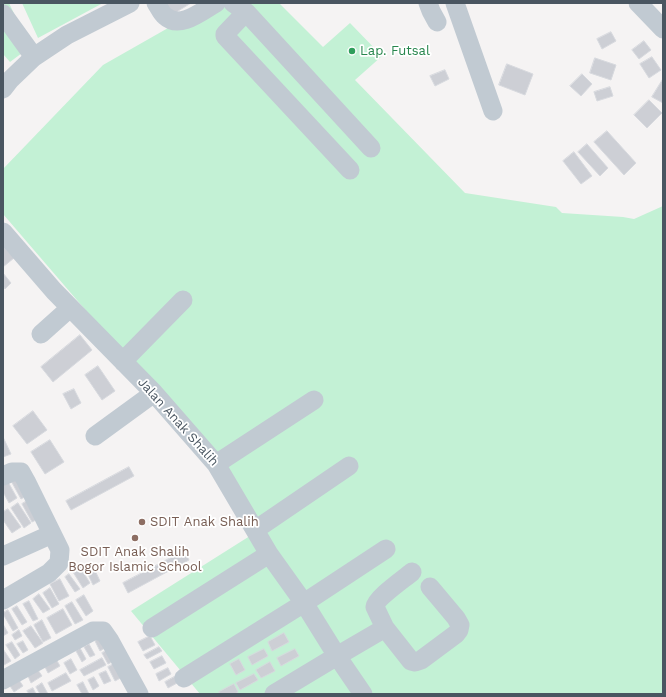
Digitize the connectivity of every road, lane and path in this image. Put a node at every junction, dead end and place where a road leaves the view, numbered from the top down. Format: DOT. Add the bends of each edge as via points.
graph roads {
  1 [pos="130,3"];
  2 [pos="156,3"];
  3 [pos="216,3"];
  4 [pos="428,3"];
  5 [pos="455,3"];
  6 [pos="638,3"];
  7 [pos="240,8"];
  8 [pos="3,14"];
  9 [pos="438,22"];
  10 [pos="663,30"];
  11 [pos="34,57"];
  12 [pos="5,81"];
  13 [pos="493,111"];
  14 [pos="371,148"];
  15 [pos="350,170"];
  16 [pos="3,232"];
  17 [pos="183,300"];
  18 [pos="70,308"];
  19 [pos="41,334"];
  20 [pos="124,362"];
  21 [pos="154,393"];
  22 [pos="314,400"];
  23 [pos="95,436"];
  24 [pos="216,464"];
  25 [pos="349,466"];
  26 [pos="3,476"];
  27 [pos="255,530"];
  28 [pos="52,534"];
  29 [pos="386,549"];
  30 [pos="269,554"];
  31 [pos="3,556"];
  32 [pos="412,572"];
  33 [pos="430,587"];
  34 [pos="3,600"];
  35 [pos="304,603"];
  36 [pos="152,628"];
  37 [pos="385,628"];
  38 [pos="337,656"];
  39 [pos="184,678"];
  40 [pos="3,680"];
  41 [pos="133,692"];
  42 [pos="274,694"];
  43 [pos="363,694"];
  1 -- 11 [label="street" via="67,35"];
  2 -- 3 [label="street" via="165,16 181,22"];
  4 -- 9 [label="street"];
  5 -- 13 [label="street"];
  6 -- 10 [label="street"];
  7 -- 14 [label="street"];
  7 -- 15 [label="street" via="224,36"];
  8 -- 11 [label="street"];
  11 -- 12 [label="street"];
  16 -- 18 [label="street, Jalan Anak Shalih"];
  17 -- 20 [label="street"];
  18 -- 19 [label="street"];
  18 -- 20 [label="street, Jalan Anak Shalih"];
  20 -- 21 [label="street, Jalan Anak Shalih"];
  21 -- 23 [label="street"];
  21 -- 24 [label="street, Jalan Anak Shalih"];
  22 -- 24 [label="street"];
  24 -- 27 [label="street, Jalan Anak Shalih"];
  25 -- 27 [label="street"];
  26 -- 28 [label="street" via="21,472"];
  27 -- 30 [label="street, Jalan Anak Shalih"];
  28 -- 31 [label="street"];
  28 -- 34 [label="street" via="60,550 59,563 49,573"];
  29 -- 35 [label="street"];
  30 -- 35 [label="street, Jalan Anak Shalih"];
  30 -- 36 [label="street"];
  32 -- 37 [label="street" via="375,604"];
  33 -- 37 [label="street" via="460,625 456,634 421,660 411,662"];
  35 -- 38 [label="street, Jalan Anak Shalih"];
  35 -- 39 [label="street"];
  37 -- 38 [label="street"];
  38 -- 42 [label="street"];
  38 -- 43 [label="street, Jalan Anak Shalih"];
  40 -- 41 [label="street" via="93,631 103,631"];
}
